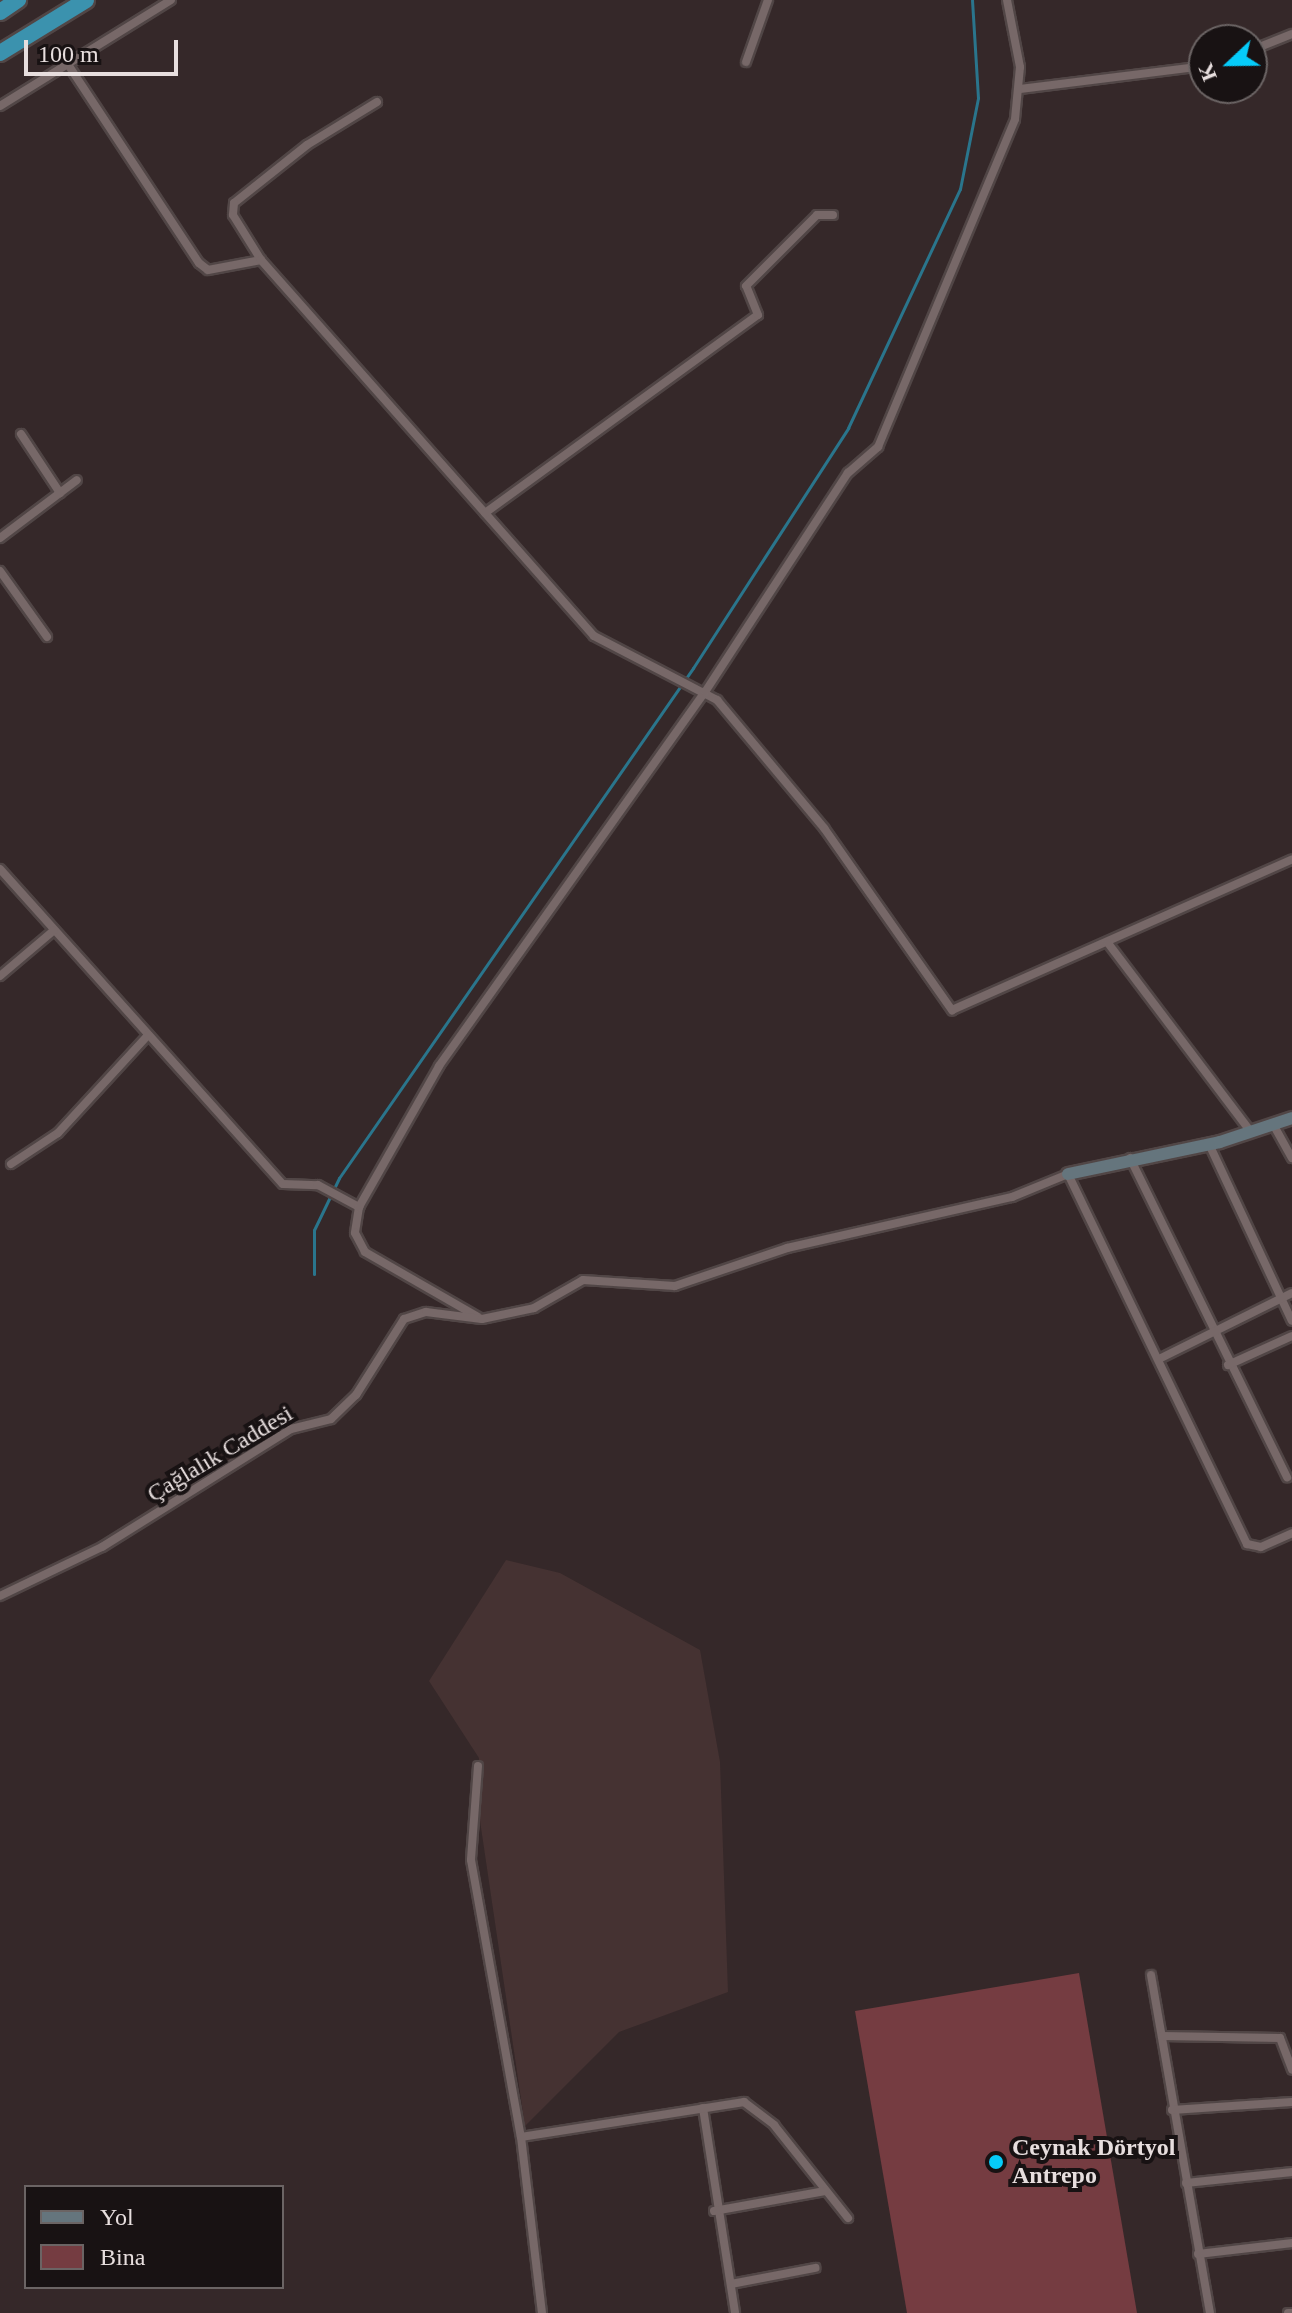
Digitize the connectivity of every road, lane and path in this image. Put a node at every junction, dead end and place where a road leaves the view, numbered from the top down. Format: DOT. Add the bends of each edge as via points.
graph roads {
  1 [pos="18,0"];
  2 [pos="86,0"];
  3 [pos="171,0"];
  4 [pos="768,0"];
  5 [pos="1007,0"];
  6 [pos="0,12"];
  7 [pos="1292,34"];
  8 [pos="1268,44"];
  9 [pos="0,53"];
  10 [pos="746,62"];
  11 [pos="69,66"];
  12 [pos="1188,68"];
  13 [pos="1020,89"];
  14 [pos="377,102"];
  15 [pos="0,106"];
  16 [pos="833,215"];
  17 [pos="261,260"];
  18 [pos="21,434"];
  19 [pos="77,480"];
  20 [pos="60,493"];
  21 [pos="485,513"];
  22 [pos="0,538"];
  23 [pos="0,571"];
  24 [pos="47,637"];
  25 [pos="701,690"];
  26 [pos="1292,859"];
  27 [pos="0,869"];
  28 [pos="53,931"];
  29 [pos="1108,943"];
  30 [pos="0,976"];
  31 [pos="148,1035"];
  32 [pos="1292,1118"];
  33 [pos="1273,1124"];
  34 [pos="1251,1132"];
  35 [pos="1209,1144"];
  36 [pos="1129,1157"];
  37 [pos="1292,1158"];
  38 [pos="11,1164"];
  39 [pos="1068,1174"];
  40 [pos="359,1207"];
  41 [pos="1292,1293"];
  42 [pos="1281,1299"];
  43 [pos="482,1319"];
  44 [pos="1292,1321"];
  45 [pos="1211,1334"];
  46 [pos="1292,1336"];
  47 [pos="1161,1358"];
  48 [pos="1228,1365"];
  49 [pos="1287,1477"];
  50 [pos="1292,1533"];
  51 [pos="0,1596"];
  52 [pos="478,1766"];
  53 [pos="1151,1975"];
  54 [pos="1162,2036"];
  55 [pos="1292,2070"];
  56 [pos="1292,2102"];
  57 [pos="703,2108"];
  58 [pos="1172,2110"];
  59 [pos="521,2137"];
  60 [pos="1292,2172"];
  61 [pos="1186,2183"];
  62 [pos="825,2191"];
  63 [pos="714,2211"];
  64 [pos="848,2218"];
  65 [pos="1292,2243"];
  66 [pos="1198,2254"];
  67 [pos="815,2268"];
  68 [pos="731,2284"];
  69 [pos="542,2313"];
  70 [pos="735,2313"];
  71 [pos="1210,2313"];
  1 -- 6 [label="highway"];
  2 -- 9 [label="highway"];
  3 -- 11 [label="street"];
  4 -- 10 [label="street"];
  5 -- 13 [label="street"];
  7 -- 8 [label="street"];
  11 -- 15 [label="street"];
  11 -- 17 [label="street" via="199,263 208,270"];
  12 -- 13 [label="street"];
  13 -- 25 [label="street" via="994,179 878,447 848,473"];
  14 -- 17 [label="street" via="234,203 233,215"];
  16 -- 21 [label="street" via="817,215 746,286 758,315"];
  17 -- 21 [label="street"];
  18 -- 20 [label="street"];
  19 -- 20 [label="street"];
  20 -- 22 [label="street"];
  21 -- 25 [label="street" via="594,636"];
  23 -- 24 [label="street"];
  25 -- 29 [label="street" via="824,828 952,1010"];
  25 -- 40 [label="street" via="439,1066"];
  26 -- 29 [label="street"];
  27 -- 28 [label="street"];
  28 -- 30 [label="street"];
  28 -- 31 [label="street"];
  29 -- 34 [label="street"];
  31 -- 38 [label="street" via="58,1133"];
  31 -- 40 [label="street" via="283,1184 318,1185"];
  32 -- 33 [label="street"];
  33 -- 34 [label="street"];
  33 -- 37 [label="street"];
  34 -- 35 [label="street"];
  35 -- 36 [label="street"];
  35 -- 42 [label="street"];
  36 -- 39 [label="street"];
  36 -- 45 [label="street"];
  39 -- 43 [label="street" via="1012,1197 787,1248 675,1286 583,1280 534,1308"];
  39 -- 47 [label="street"];
  40 -- 43 [label="street" via="355,1233 365,1252"];
  41 -- 42 [label="street"];
  42 -- 44 [label="street"];
  42 -- 45 [label="street"];
  43 -- 51 [label="street, Çağlalık Caddesi" via="426,1312 404,1319 356,1395 331,1419 291,1429 102,1547"];
  45 -- 47 [label="street"];
  45 -- 48 [label="street"];
  46 -- 48 [label="street"];
  47 -- 50 [label="street" via="1247,1544 1261,1547"];
  48 -- 49 [label="street"];
  52 -- 59 [label="street" via="471,1860"];
  53 -- 54 [label="street"];
  54 -- 55 [label="street" via="1280,2038"];
  54 -- 58 [label="street"];
  56 -- 58 [label="street"];
  57 -- 59 [label="street"];
  57 -- 62 [label="street" via="744,2102 774,2125"];
  57 -- 63 [label="street"];
  58 -- 61 [label="street"];
  59 -- 69 [label="street"];
  60 -- 61 [label="street"];
  61 -- 66 [label="street"];
  62 -- 63 [label="street"];
  62 -- 64 [label="street"];
  63 -- 68 [label="street"];
  65 -- 66 [label="street"];
  66 -- 71 [label="street"];
  67 -- 68 [label="street"];
  68 -- 70 [label="street"];
}
